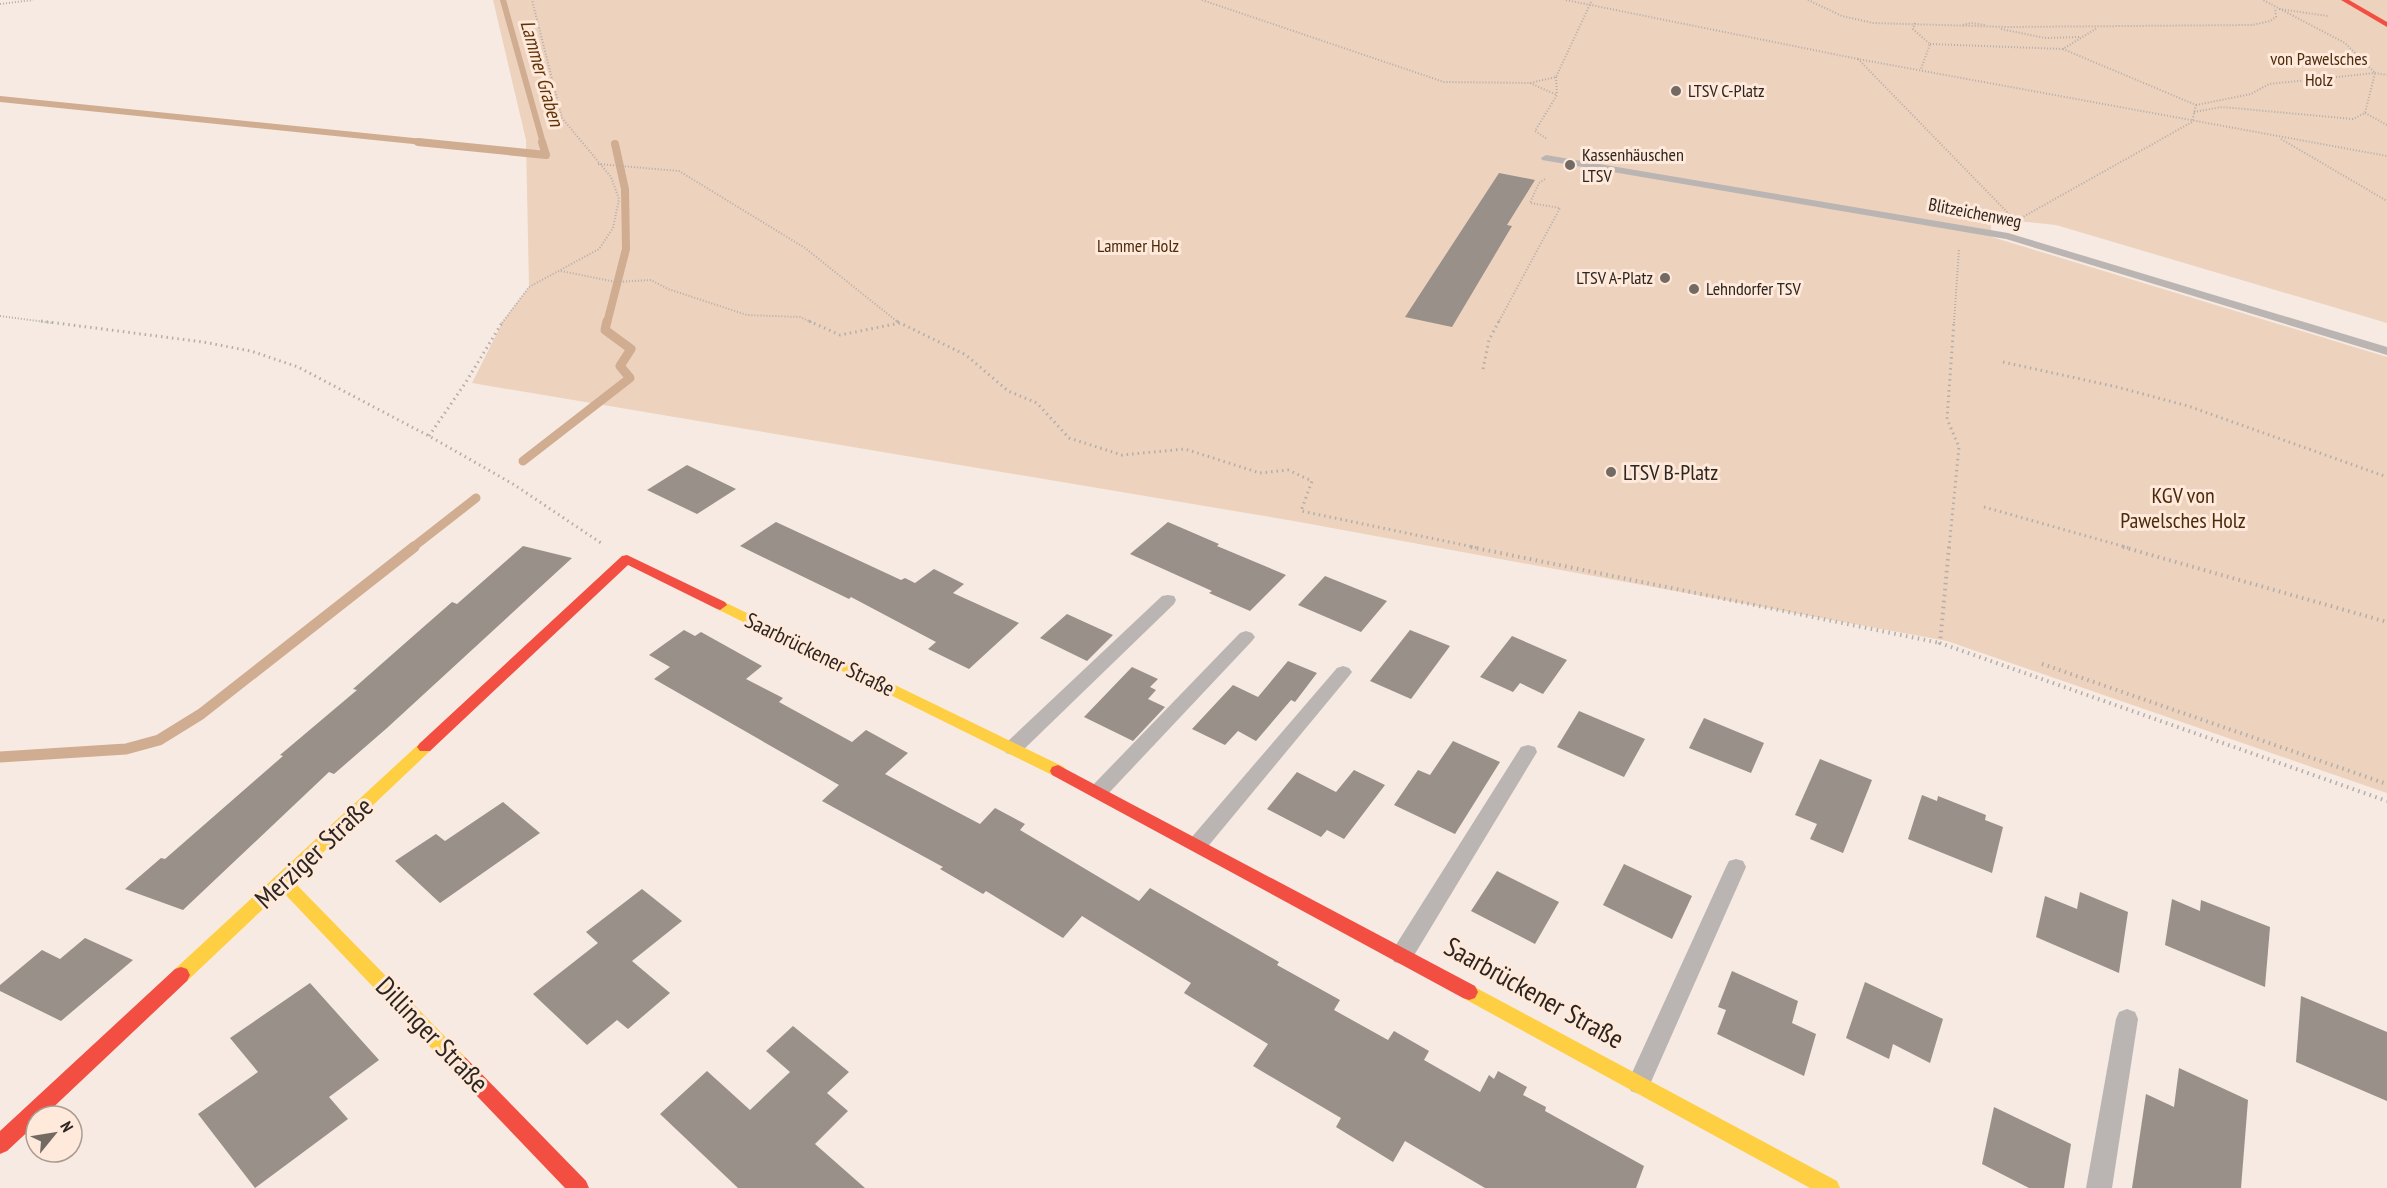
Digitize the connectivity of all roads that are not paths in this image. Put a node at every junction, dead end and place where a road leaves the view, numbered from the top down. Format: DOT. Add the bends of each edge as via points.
graph roads {
  1 [pos="2344,0"];
  2 [pos="2387,25"];
  3 [pos="1546,158"];
  4 [pos="2387,351"];
  5 [pos="627,560"];
  6 [pos="1168,600"];
  7 [pos="1246,638"];
  8 [pos="1342,672"];
  9 [pos="1012,748"];
  10 [pos="1528,752"];
  11 [pos="1099,791"];
  12 [pos="1198,844"];
  13 [pos="1736,867"];
  14 [pos="284,882"];
  15 [pos="1402,955"];
  16 [pos="2127,1019"];
  17 [pos="1638,1084"];
  18 [pos="0,1144"];
  19 [pos="579,1188"];
  20 [pos="1830,1188"];
  21 [pos="2098,1188"];
  1 -- 2 [label="street"];
  3 -- 4 [label="lane, Blitzeichenweg" via="2008,236"];
  5 -- 9 [label="street, Saarbrückener Straße"];
  5 -- 14 [label="street, Merziger Straße"];
  6 -- 9 [label="lane"];
  7 -- 11 [label="lane"];
  8 -- 12 [label="lane"];
  9 -- 11 [label="street, Saarbrückener Straße"];
  10 -- 15 [label="lane, Saarbrückener Straße"];
  11 -- 12 [label="street, Saarbrückener Straße"];
  12 -- 15 [label="street, Saarbrückener Straße"];
  13 -- 17 [label="lane, Saarbrückener Straße"];
  14 -- 18 [label="street, Merziger Straße"];
  14 -- 19 [label="street, Dillinger Straße"];
  15 -- 17 [label="street, Saarbrückener Straße"];
  16 -- 21 [label="lane"];
  17 -- 20 [label="street, Saarbrückener Straße"];
}
